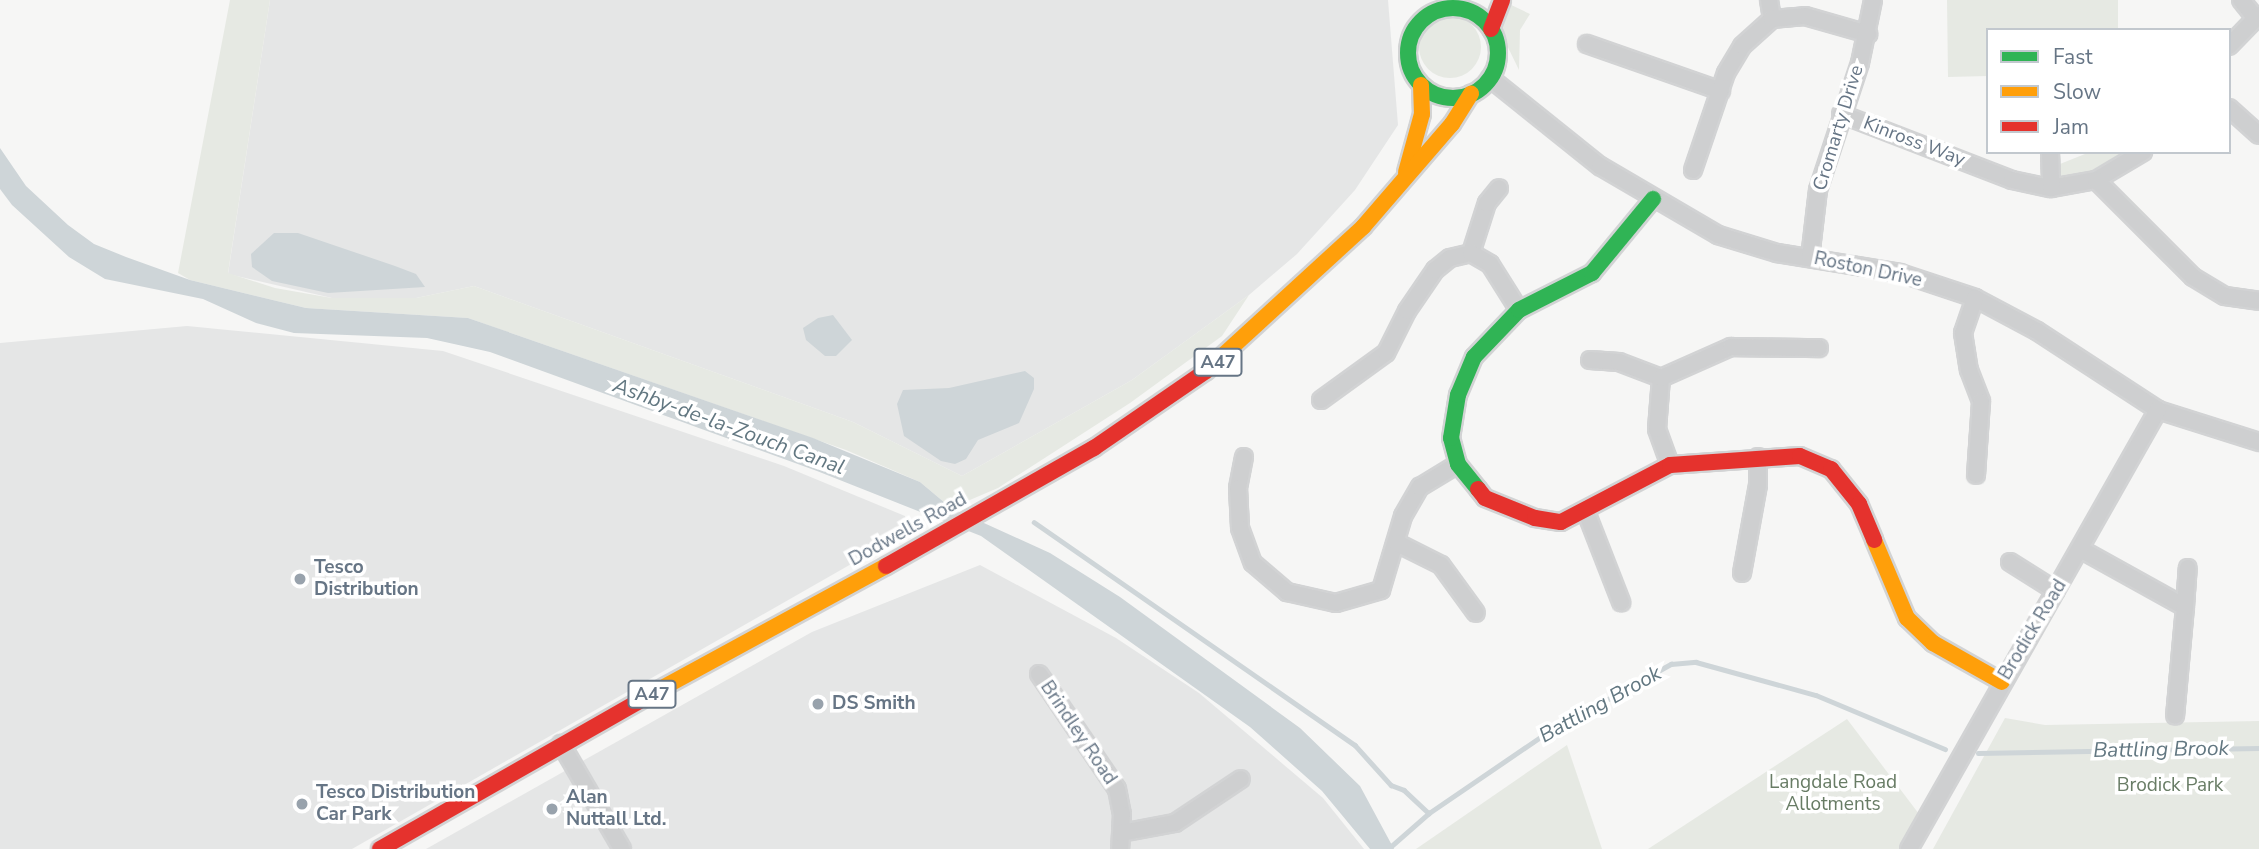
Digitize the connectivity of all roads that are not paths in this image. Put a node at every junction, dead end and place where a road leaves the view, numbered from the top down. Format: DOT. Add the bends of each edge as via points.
graph roads {
  1 [pos="1502,0"];
  2 [pos="1769,0"];
  3 [pos="1873,0"];
  4 [pos="2241,0"];
  5 [pos="1452,4"];
  6 [pos="2257,16"];
  7 [pos="1772,19"];
  8 [pos="1491,29"];
  9 [pos="1868,34"];
  10 [pos="1587,44"];
  11 [pos="2231,44"];
  12 [pos="1490,78"];
  13 [pos="1421,85"];
  14 [pos="1721,91"];
  15 [pos="1471,94"];
  16 [pos="2231,110"];
  17 [pos="1841,114"];
  18 [pos="2259,135"];
  19 [pos="2050,154"];
  20 [pos="2140,154"];
  21 [pos="1693,170"];
  22 [pos="1405,176"];
  23 [pos="2096,180"];
  24 [pos="1499,188"];
  25 [pos="2051,188"];
  26 [pos="1653,199"];
  27 [pos="1471,253"];
  28 [pos="1810,258"];
  29 [pos="1975,298"];
  30 [pos="2259,301"];
  31 [pos="1519,310"];
  32 [pos="1819,348"];
  33 [pos="1590,360"];
  34 [pos="1661,378"];
  35 [pos="1321,400"];
  36 [pos="2158,410"];
  37 [pos="2259,442"];
  38 [pos="1244,457"];
  39 [pos="1758,457"];
  40 [pos="1458,464"];
  41 [pos="1670,466"];
  42 [pos="1976,475"];
  43 [pos="1586,512"];
  44 [pos="1397,543"];
  45 [pos="2082,550"];
  46 [pos="2010,562"];
  47 [pos="2188,568"];
  48 [pos="1742,573"];
  49 [pos="2056,591"];
  50 [pos="1621,602"];
  51 [pos="2185,607"];
  52 [pos="1476,613"];
  53 [pos="1039,674"];
  54 [pos="2003,682"];
  55 [pos="2175,716"];
  56 [pos="561,744"];
  57 [pos="1241,779"];
  58 [pos="1120,841"];
  59 [pos="380,849"];
  60 [pos="622,849"];
  61 [pos="1909,849"];
  1 -- 8 [label="main road"];
  2 -- 7 [label="street"];
  3 -- 9 [label="street, Cromarty Drive"];
  4 -- 6 [label="street"];
  5 -- 8 [label="main road" via="1472,12"];
  5 -- 13 [label="main road" via="1421,20 1408,45 1408,60"];
  6 -- 11 [label="street"];
  7 -- 9 [label="street" via="1805,16"];
  7 -- 14 [label="street" via="1742,46"];
  8 -- 12 [label="main road" via="1497,54"];
  9 -- 17 [label="street, Cromarty Drive"];
  10 -- 14 [label="street"];
  12 -- 15 [label="main road"];
  12 -- 26 [label="street, Roston Drive" via="1536,118"];
  13 -- 15 [label="main road" via="1445,97"];
  13 -- 22 [label="main road, Dodwells Road / A47" via="1422,114"];
  14 -- 21 [label="street"];
  15 -- 22 [label="main road, Dodwells Road / A47" via="1452,124"];
  16 -- 18 [label="street"];
  17 -- 25 [label="street, Kinross Way" via="2012,180"];
  17 -- 28 [label="street, Cromarty Drive" via="1818,190"];
  19 -- 25 [label="street"];
  20 -- 23 [label="street, Kinross Way"];
  22 -- 56 [label="main road, Dodwells Road / A47" via="1363,227 1269,318 1198,378 1094,448"];
  23 -- 25 [label="street, Kinross Way"];
  23 -- 30 [label="street" via="2193,277 2225,296"];
  24 -- 27 [label="street" via="1487,203"];
  26 -- 28 [label="street, Roston Drive" via="1718,235"];
  26 -- 31 [label="main road" via="1592,273"];
  27 -- 31 [label="street" via="1490,264"];
  27 -- 35 [label="street" via="1450,258 1435,270 1386,353"];
  28 -- 29 [label="street, Roston Drive" via="1900,273"];
  29 -- 36 [label="street, Roston Drive" via="2037,331"];
  29 -- 42 [label="street" via="1963,333 1969,370 1981,402"];
  31 -- 40 [label="main road" via="1474,357 1458,395 1451,438"];
  32 -- 34 [label="street" via="1731,347"];
  33 -- 34 [label="street" via="1619,362"];
  34 -- 41 [label="street" via="1657,429"];
  36 -- 37 [label="street, Roston Drive"];
  36 -- 45 [label="street, Brodick Road"];
  38 -- 44 [label="street" via="1238,488 1240,528 1254,563 1287,592 1336,603 1381,590"];
  39 -- 41 [label="main road"];
  39 -- 48 [label="street" via="1758,485"];
  39 -- 54 [label="main road" via="1800,456 1831,469 1858,504 1908,618 1933,643"];
  40 -- 43 [label="main road" via="1485,498 1535,518 1561,522"];
  40 -- 44 [label="street" via="1420,487 1403,516"];
  41 -- 43 [label="main road"];
  43 -- 50 [label="street"];
  44 -- 52 [label="street" via="1441,565"];
  45 -- 49 [label="street, Brodick Road"];
  45 -- 51 [label="street"];
  46 -- 49 [label="street"];
  47 -- 51 [label="street"];
  49 -- 54 [label="street, Brodick Road"];
  51 -- 55 [label="street"];
  53 -- 58 [label="street, Brindley Road" via="1117,789"];
  54 -- 61 [label="street, Brodick Road"];
  56 -- 59 [label="main road, Dodwells Road / A47"];
  56 -- 60 [label="street"];
  57 -- 58 [label="street, Brindley Road" via="1175,823"];
}
